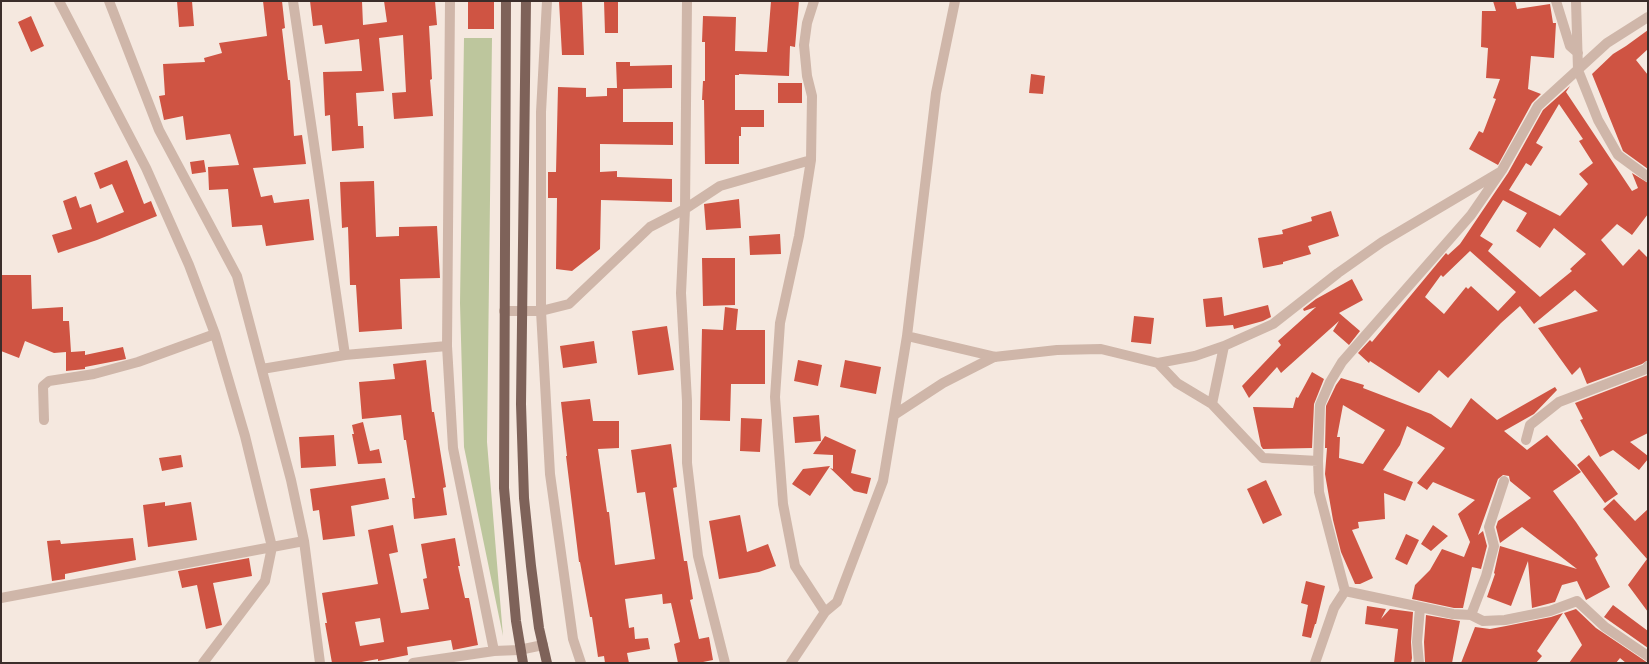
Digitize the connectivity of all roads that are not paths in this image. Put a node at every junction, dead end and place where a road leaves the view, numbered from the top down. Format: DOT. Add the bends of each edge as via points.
graph roads {
  1 [pos="59,1"];
  2 [pos="109,1"];
  3 [pos="293,1"];
  4 [pos="450,1"];
  5 [pos="506,1"];
  6 [pos="526,1"];
  7 [pos="547,1"];
  8 [pos="687,1"];
  9 [pos="814,1"];
  10 [pos="955,1"];
  11 [pos="1556,1"];
  12 [pos="1576,1"];
  13 [pos="1648,17"];
  14 [pos="1578,53"];
  15 [pos="1578,70"];
  16 [pos="810,160"];
  17 [pos="1502,170"];
  18 [pos="1648,177"];
  19 [pos="685,209"];
  20 [pos="521,310"];
  21 [pos="541,311"];
  22 [pos="504,312"];
  23 [pos="215,334"];
  24 [pos="907,336"];
  25 [pos="447,346"];
  26 [pos="1224,346"];
  27 [pos="345,355"];
  28 [pos="996,357"];
  29 [pos="1158,363"];
  30 [pos="1648,366"];
  31 [pos="262,369"];
  32 [pos="1212,404"];
  33 [pos="894,415"];
  34 [pos="44,420"];
  35 [pos="1526,440"];
  36 [pos="1318,461"];
  37 [pos="1504,481"];
  38 [pos="304,542"];
  39 [pos="272,547"];
  40 [pos="1345,591"];
  41 [pos="1,598"];
  42 [pos="1420,608"];
  43 [pos="825,612"];
  44 [pos="1471,615"];
  45 [pos="543,645"];
  46 [pos="519,650"];
  47 [pos="494,651"];
  48 [pos="1648,656"];
  49 [pos="203,663"];
  50 [pos="320,663"];
  51 [pos="413,663"];
  52 [pos="523,663"];
  53 [pos="546,663"];
  54 [pos="581,663"];
  55 [pos="725,663"];
  56 [pos="791,663"];
  57 [pos="1315,663"];
  58 [pos="1419,663"];
  1 -- 23 [label="street" via="146,168 189,265"];
  2 -- 31 [label="street" via="159,130 237,276"];
  3 -- 27 [label="street"];
  4 -- 25 [label="street"];
  5 -- 22 [label="main road"];
  6 -- 20 [label="main road"];
  7 -- 21 [label="street" via="540,112"];
  8 -- 19 [label="street"];
  9 -- 16 [label="street" via="804,45 812,96"];
  10 -- 24 [label="street" via="936,93"];
  11 -- 14 [label="street" via="1570,46"];
  12 -- 14 [label="street"];
  13 -- 15 [label="street" via="1607,43"];
  14 -- 15 [label="street"];
  15 -- 17 [label="street" via="1538,106"];
  15 -- 18 [label="street" via="1598,120 1618,155"];
  16 -- 19 [label="street" via="720,186"];
  16 -- 43 [label="street" via="799,236 780,323 775,397 783,504 795,566"];
  17 -- 26 [label="street" via="1382,242 1273,324"];
  17 -- 36 [label="street" via="1471,215 1342,362 1320,405"];
  19 -- 21 [label="street" via="650,227 569,304"];
  19 -- 55 [label="street" via="681,294 687,401 687,463 698,556"];
  20 -- 21 [label="street"];
  20 -- 22 [label="street"];
  20 -- 45 [label="main road" via="524,498"];
  21 -- 54 [label="street" via="550,474 573,639"];
  22 -- 46 [label="main road" via="504,488"];
  23 -- 34 [label="street" via="138,362 94,374 49,381 42,386"];
  23 -- 39 [label="street" via="245,436"];
  24 -- 28 [label="street"];
  24 -- 33 [label="street"];
  25 -- 27 [label="street"];
  25 -- 47 [label="street" via="453,448"];
  26 -- 29 [label="street" via="1195,356"];
  26 -- 32 [label="street"];
  27 -- 31 [label="street"];
  28 -- 29 [label="street" via="1102,348"];
  28 -- 33 [label="street" via="943,383"];
  29 -- 32 [label="street" via="1177,383"];
  30 -- 35 [label="street" via="1646,369 1559,402 1530,425"];
  31 -- 38 [label="street"];
  32 -- 36 [label="street" via="1263,458"];
  33 -- 43 [label="street" via="880,488 837,602"];
  36 -- 40 [label="street" via="1319,492"];
  37 -- 44 [label="street" via="1489,527 1494,546"];
  38 -- 39 [label="street"];
  38 -- 50 [label="street"];
  39 -- 41 [label="street"];
  39 -- 49 [label="street" via="265,580"];
  40 -- 42 [label="street"];
  40 -- 57 [label="street" via="1334,608"];
  42 -- 44 [label="street"];
  42 -- 58 [label="street" via="1417,642"];
  43 -- 56 [label="street"];
  44 -- 48 [label="street" via="1483,621 1505,620 1550,611 1577,601 1605,627"];
  45 -- 46 [label="street"];
  45 -- 53 [label="main road"];
  46 -- 47 [label="street"];
  46 -- 52 [label="main road"];
  47 -- 51 [label="street"];
}
